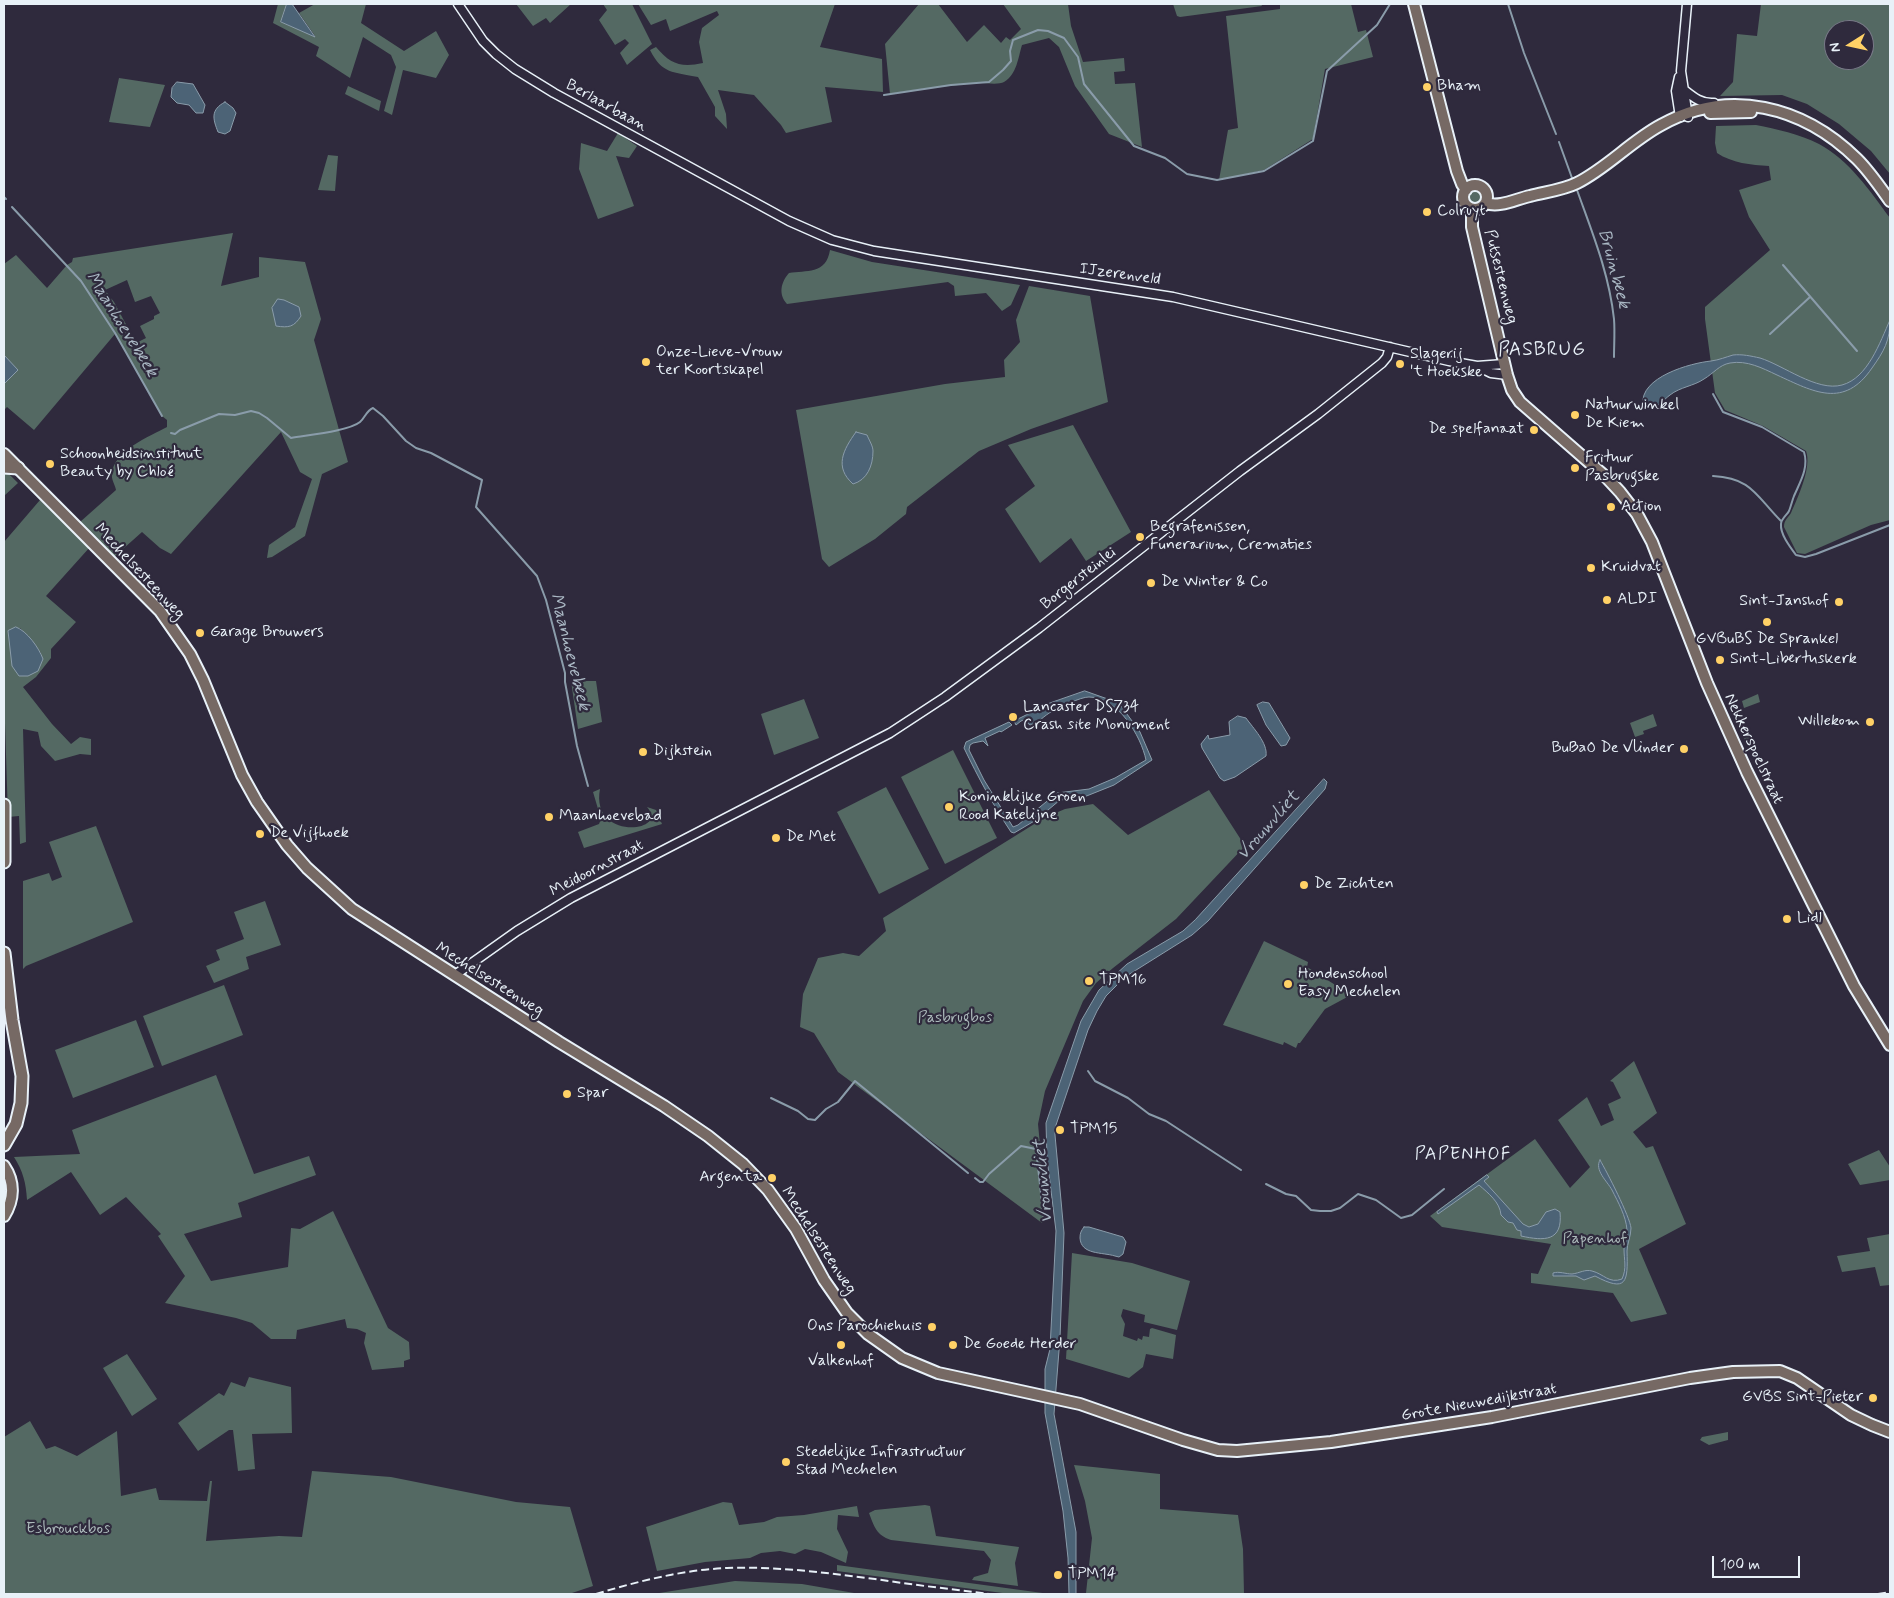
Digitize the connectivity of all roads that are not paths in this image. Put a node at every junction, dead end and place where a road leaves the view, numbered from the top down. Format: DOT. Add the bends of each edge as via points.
graph roads {
  1 [pos="458,4"];
  2 [pos="1414,4"];
  3 [pos="1687,4"];
  4 [pos="1680,71"];
  5 [pos="1683,89"];
  6 [pos="1741,104"];
  7 [pos="1685,115"];
  8 [pos="1850,153"];
  9 [pos="1466,190"];
  10 [pos="1890,201"];
  11 [pos="1486,203"];
  12 [pos="762,207"];
  13 [pos="1472,208"];
  14 [pos="1390,347"];
  15 [pos="1504,364"];
  16 [pos="1477,366"];
  17 [pos="1507,375"];
  18 [pos="4,454"];
  19 [pos="1594,465"];
  20 [pos="4,467"];
  21 [pos="18,468"];
  22 [pos="760,800"];
  23 [pos="4,805"];
  24 [pos="4,862"];
  25 [pos="4,953"];
  26 [pos="455,975"];
  27 [pos="1890,1045"];
  28 [pos="4,1145"];
  29 [pos="4,1166"];
  30 [pos="4,1216"];
  31 [pos="1062,1400"];
  32 [pos="1890,1432"];
  1 -- 12 [label="street, Berlaarbaan" via="483,41 515,69"];
  2 -- 9 [label="main road" via="1457,171"];
  3 -- 4 [label="street"];
  4 -- 5 [label="street"];
  4 -- 7 [label="street" via="1676,91"];
  5 -- 6 [label="street" via="1706,104"];
  5 -- 7 [label="street"];
  6 -- 7 [label="main road"];
  6 -- 8 [label="main road" via="1800,118"];
  7 -- 8 [label="main road" via="1740,111 1769,114 1815,130"];
  7 -- 11 [label="main road" via="1653,129 1574,184 1499,204"];
  8 -- 10 [label="main road"];
  9 -- 11 [label="main road" via="1480,187 1485,192"];
  9 -- 13 [label="main road" via="1464,200"];
  11 -- 13 [label="main road" via="1480,208"];
  12 -- 14 [label="street, IJzerenveld" via="828,238 874,251 1173,297"];
  13 -- 15 [label="main road, Putsesteenweg" via="1472,227"];
  14 -- 16 [label="street, IJzerenveld"];
  14 -- 22 [label="street, Borgersteinlei" via="1382,363 1318,414 945,697 890,733"];
  15 -- 16 [label="street, IJzerenveld"];
  15 -- 17 [label="main road, Putsesteenweg"];
  16 -- 17 [label="street, IJzerenveld" via="1491,373"];
  17 -- 19 [label="main road, Putsesteenweg" via="1520,402"];
  18 -- 21 [label="main road, Mechelsesteenweg"];
  19 -- 27 [label="main road, Nekkerspoelstraat" via="1637,514 1652,542 1707,683 1747,772 1854,986"];
  20 -- 21 [label="highway"];
  21 -- 26 [label="main road, Mechelsesteenweg" via="160,611 175,632 203,680 242,775 287,845 352,909"];
  22 -- 26 [label="street, Meidoornstraat" via="571,898"];
  23 -- 24 [label="highway"];
  25 -- 28 [label="highway" via="22,1076 16,1124"];
  26 -- 31 [label="main road, Mechelsesteenweg" via="664,1106 743,1164 768,1190 796,1229 824,1280 847,1313 886,1348 938,1373"];
  29 -- 30 [label="main road" via="12,1187 10,1204"];
  31 -- 32 [label="main road, Grote Nieuwedijkstraat" via="1183,1440 1218,1450 1237,1451 1341,1441 1492,1418 1690,1378 1733,1372 1780,1371 1797,1378 1851,1415"];
}
